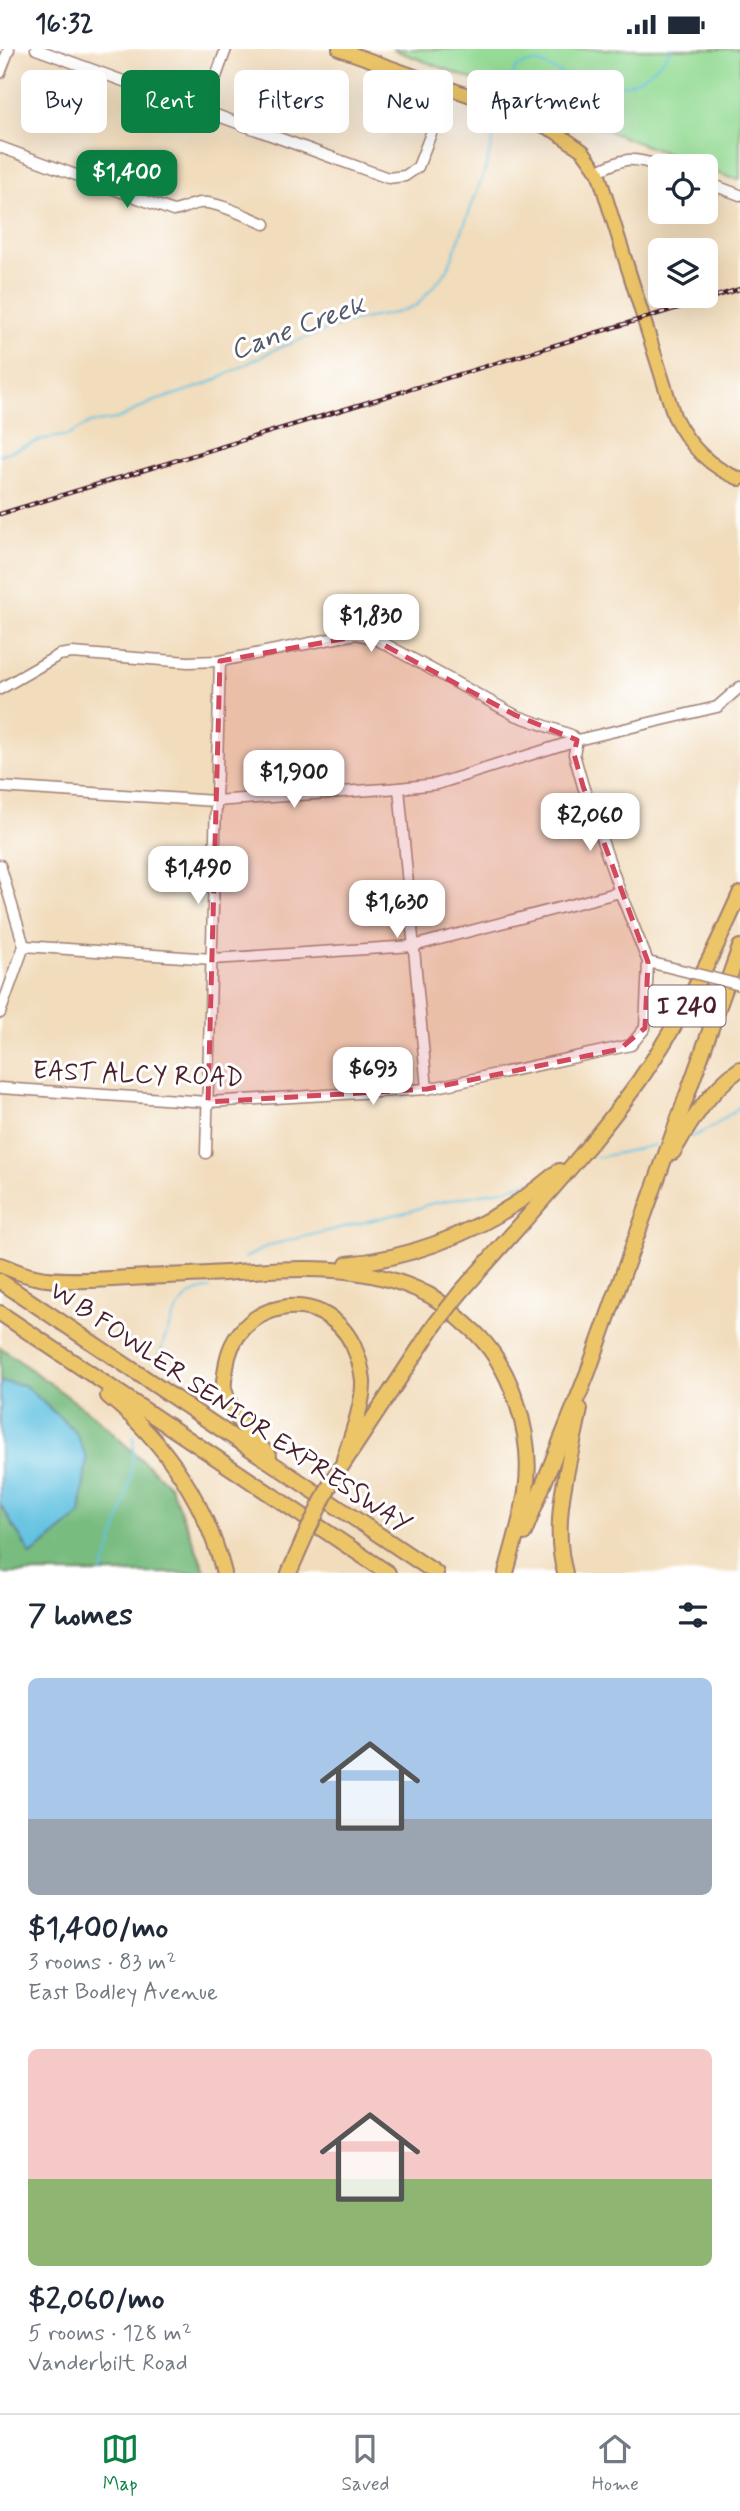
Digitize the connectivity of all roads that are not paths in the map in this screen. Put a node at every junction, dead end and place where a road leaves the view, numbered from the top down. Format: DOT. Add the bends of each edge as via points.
graph roads {
  1 [pos="9,49"];
  2 [pos="36,49"];
  3 [pos="226,49"];
  4 [pos="339,49"];
  5 [pos="218,70"];
  6 [pos="396,70"];
  7 [pos="0,73"];
  8 [pos="121,80"];
  9 [pos="453,91"];
  10 [pos="220,116"];
  11 [pos="431,133"];
  12 [pos="0,147"];
  13 [pos="648,162"];
  14 [pos="598,171"];
  15 [pos="718,187"];
  16 [pos="740,195"];
  17 [pos="265,224"];
  18 [pos="740,479"];
  19 [pos="220,661"];
  20 [pos="740,687"];
  21 [pos="0,689"];
  22 [pos="577,740"];
  23 [pos="0,787"];
  24 [pos="400,787"];
  25 [pos="215,801"];
  26 [pos="0,865"];
  27 [pos="620,892"];
  28 [pos="740,894"];
  29 [pos="24,946"];
  30 [pos="413,946"];
  31 [pos="740,947"];
  32 [pos="212,959"];
  33 [pos="648,962"];
  34 [pos="740,985"];
  35 [pos="0,1013"];
  36 [pos="740,1069"];
  37 [pos="0,1088"];
  38 [pos="427,1089"];
  39 [pos="208,1102"];
  40 [pos="206,1153"];
  41 [pos="583,1154"];
  42 [pos="658,1178"];
  43 [pos="0,1265"];
  44 [pos="296,1268"];
  45 [pos="0,1281"];
  46 [pos="5,1317"];
  47 [pos="588,1372"];
  48 [pos="344,1459"];
  49 [pos="295,1480"];
  50 [pos="224,1573"];
  51 [pos="291,1573"];
  52 [pos="388,1573"];
  53 [pos="436,1573"];
  54 [pos="507,1573"];
  55 [pos="565,1573"];
  1 -- 7 [label="street"];
  2 -- 8 [label="street"];
  3 -- 5 [label="street"];
  4 -- 6 [label="main road"];
  9 -- 14 [label="main road" via="554,131 583,151"];
  10 -- 11 [label="street" via="388,178 405,176 418,167"];
  12 -- 17 [label="street" via="173,211 201,202"];
  13 -- 14 [label="street" via="619,161"];
  14 -- 18 [label="main road" via="674,416 685,438 706,460"];
  15 -- 16 [label="street"];
  19 -- 21 [label="street" via="72,653 59,655"];
  19 -- 22 [label="street" via="365,635 514,715"];
  19 -- 25 [label="street"];
  20 -- 22 [label="street" via="717,707"];
  22 -- 24 [label="street" via="437,784"];
  22 -- 27 [label="street" via="574,754"];
  23 -- 25 [label="street"];
  24 -- 25 [label="street"];
  24 -- 30 [label="street"];
  25 -- 32 [label="street"];
  26 -- 29 [label="street"];
  27 -- 30 [label="street"];
  27 -- 33 [label="street"];
  28 -- 41 [label="highway, I 240" via="687,1005 639,1080"];
  29 -- 32 [label="street"];
  29 -- 35 [label="street"];
  30 -- 32 [label="street"];
  30 -- 38 [label="street"];
  31 -- 42 [label="highway, I 240"];
  32 -- 39 [label="street"];
  33 -- 34 [label="street, bridge"];
  33 -- 38 [label="street, EAST ALCY ROAD" via="645,1028 631,1045"];
  36 -- 42 [label="highway" via="706,1101"];
  37 -- 39 [label="street, EAST ALCY ROAD"];
  38 -- 39 [label="street, EAST ALCY ROAD"];
  39 -- 40 [label="street"];
  41 -- 44 [label="highway" via="515,1204 460,1235 381,1259"];
  41 -- 48 [label="highway, I 240, bridge" via="434,1326"];
  42 -- 47 [label="highway, I 240"];
  43 -- 44 [label="highway" via="37,1278 102,1280"];
  44 -- 54 [label="highway" via="357,1271 398,1281 431,1296 487,1346 511,1387 526,1448 527,1490"];
  45 -- 49 [label="highway, W B FOWLER SENIOR EXPRESSWAY"];
  46 -- 50 [label="highway" via="130,1413 164,1451 216,1541"];
  46 -- 52 [label="highway, W B FOWLER SENIOR EXPRESSWAY"];
  47 -- 54 [label="highway"];
  47 -- 55 [label="highway" via="560,1515"];
  48 -- 49 [label="highway" via="363,1383 359,1357 348,1334 330,1317 308,1306 261,1314 240,1331 227,1354 224,1387 234,1412 257,1443"];
  48 -- 51 [label="highway, I 240, bridge"];
  49 -- 53 [label="highway, W B FOWLER SENIOR EXPRESSWAY"];
}
